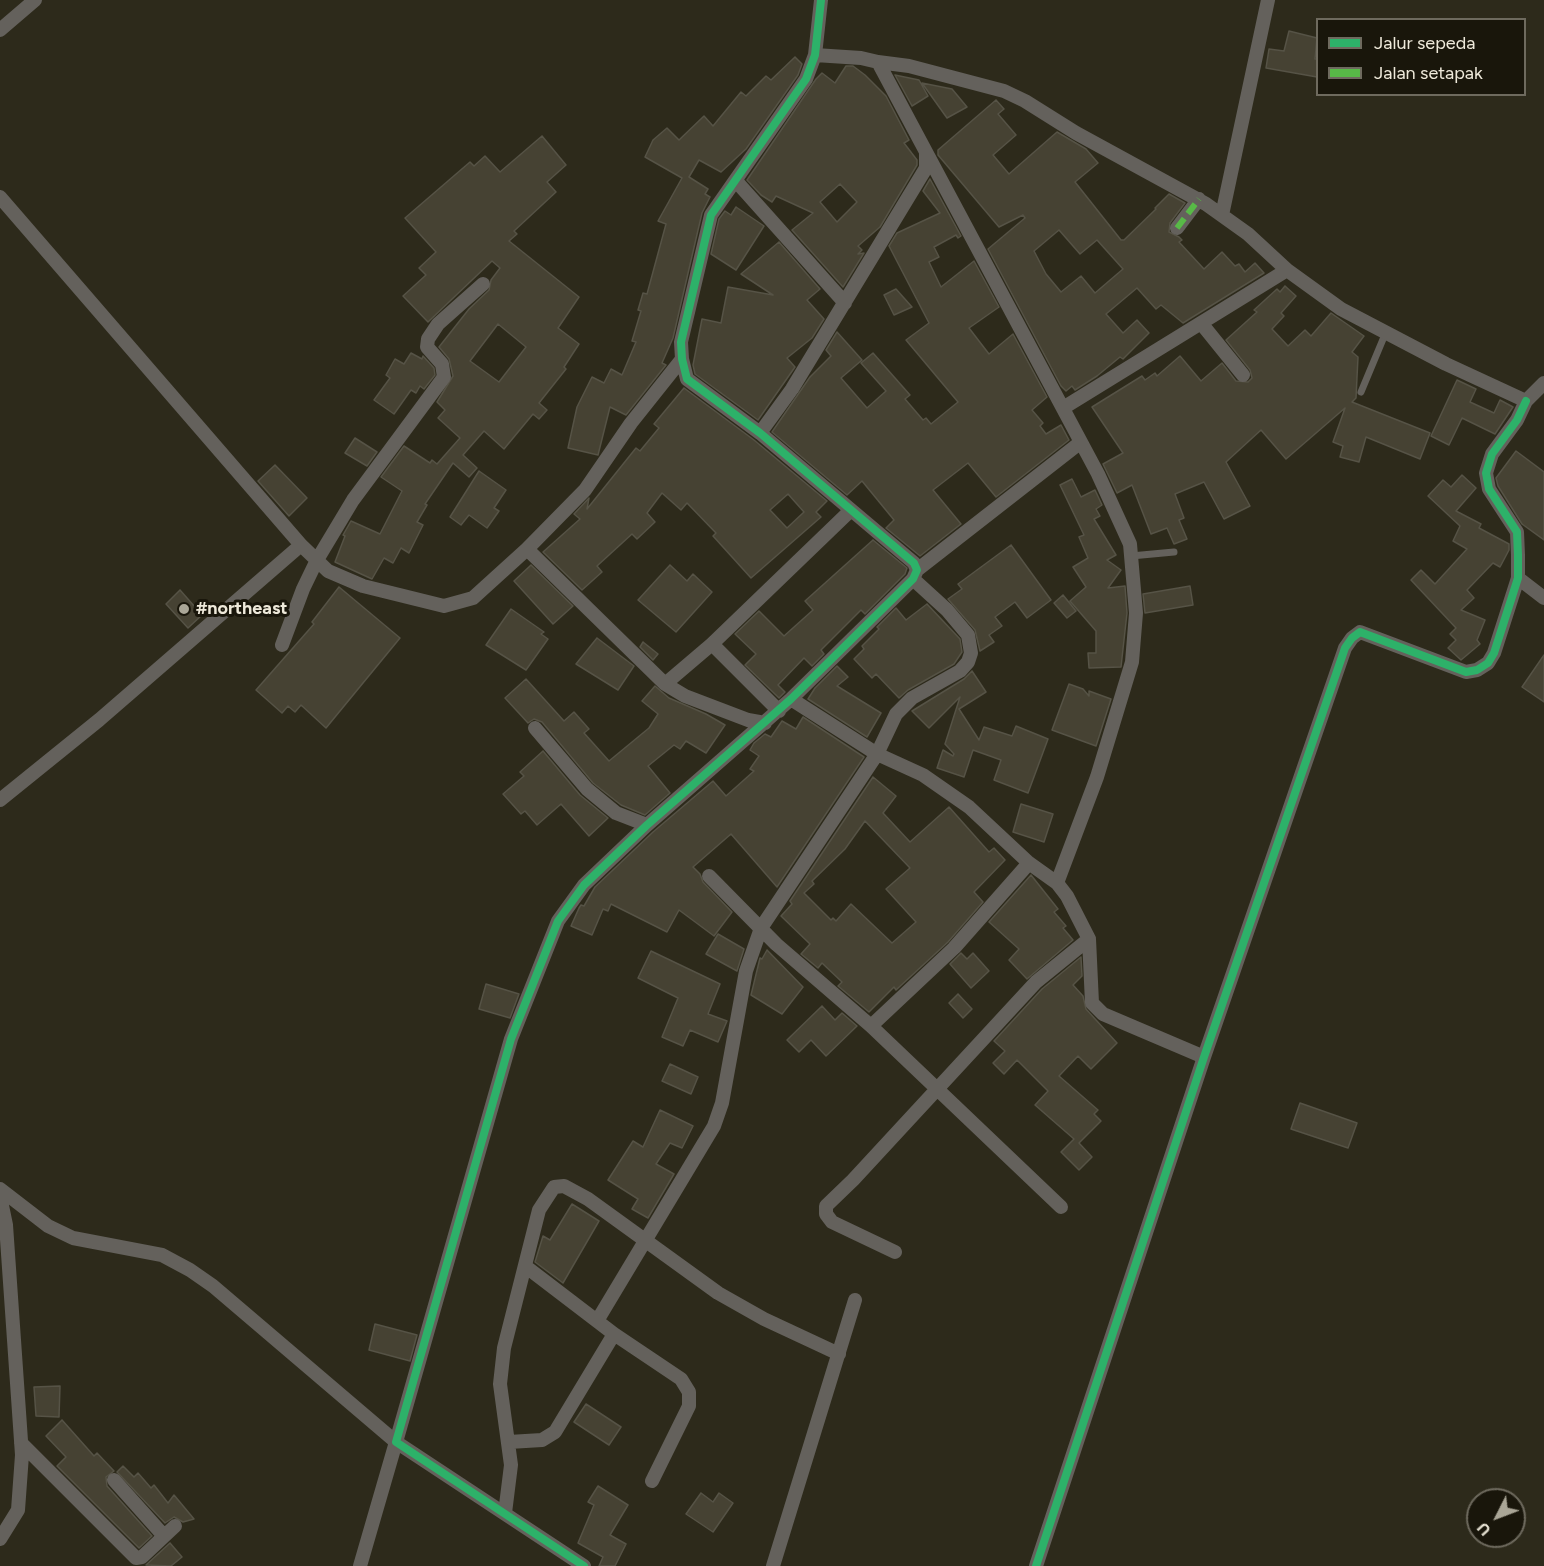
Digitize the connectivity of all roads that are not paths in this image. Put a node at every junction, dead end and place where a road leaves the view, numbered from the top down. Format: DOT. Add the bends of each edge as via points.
graph roads {
  1 [pos="35,0"];
  2 [pos="821,0"];
  3 [pos="1268,0"];
  4 [pos="0,30"];
  5 [pos="815,55"];
  6 [pos="878,62"];
  7 [pos="926,151"];
  8 [pos="736,181"];
  9 [pos="0,197"];
  10 [pos="1198,200"];
  11 [pos="1222,215"];
  12 [pos="1177,228"];
  13 [pos="1287,270"];
  14 [pos="483,284"];
  15 [pos="844,303"];
  16 [pos="1201,323"];
  17 [pos="1386,332"];
  18 [pos="682,359"];
  19 [pos="1243,375"];
  20 [pos="1544,383"];
  21 [pos="1361,392"];
  22 [pos="1526,401"];
  23 [pos="1063,408"];
  24 [pos="760,433"];
  25 [pos="1081,441"];
  26 [pos="850,511"];
  27 [pos="301,545"];
  28 [pos="527,549"];
  29 [pos="1174,552"];
  30 [pos="1131,556"];
  31 [pos="317,560"];
  32 [pos="915,574"];
  33 [pos="1518,578"];
  34 [pos="1544,598"];
  35 [pos="712,644"];
  36 [pos="282,645"];
  37 [pos="665,684"];
  38 [pos="791,699"];
  39 [pos="779,711"];
  40 [pos="765,723"];
  41 [pos="535,728"];
  42 [pos="878,754"];
  43 [pos="0,800"];
  44 [pos="647,825"];
  45 [pos="1029,863"];
  46 [pos="709,876"];
  47 [pos="1057,883"];
  48 [pos="761,928"];
  49 [pos="1089,939"];
  50 [pos="872,1026"];
  51 [pos="1204,1057"];
  52 [pos="937,1088"];
  53 [pos="0,1189"];
  54 [pos="0,1196"];
  55 [pos="1060,1207"];
  56 [pos="645,1240"];
  57 [pos="895,1252"];
  58 [pos="525,1266"];
  59 [pos="855,1300"];
  60 [pos="597,1321"];
  61 [pos="614,1334"];
  62 [pos="839,1354"];
  63 [pos="396,1442"];
  64 [pos="509,1442"];
  65 [pos="21,1443"];
  66 [pos="114,1480"];
  67 [pos="652,1481"];
  68 [pos="505,1513"];
  69 [pos="0,1539"];
  70 [pos="360,1566"];
  71 [pos="584,1566"];
  72 [pos="773,1566"];
  73 [pos="1036,1566"];
  1 -- 4 [label="street"];
  2 -- 5 [label="street"];
  3 -- 11 [label="street"];
  5 -- 6 [label="street"];
  5 -- 8 [label="street" via="806,79"];
  6 -- 7 [label="street"];
  6 -- 10 [label="street" via="909,66 1004,91"];
  7 -- 15 [label="street" via="926,168"];
  7 -- 23 [label="street"];
  8 -- 15 [label="street"];
  8 -- 18 [label="street" via="711,215 681,342"];
  9 -- 27 [label="street"];
  10 -- 11 [label="street"];
  10 -- 12 [label="street"];
  11 -- 13 [label="street"];
  13 -- 16 [label="street"];
  13 -- 17 [label="street" via="1341,309"];
  14 -- 31 [label="street" via="438,324 428,339 427,347 442,364 444,376 353,500"];
  15 -- 24 [label="street"];
  16 -- 19 [label="street"];
  16 -- 23 [label="street"];
  17 -- 21 [label="lane"];
  17 -- 22 [label="street"];
  18 -- 24 [label="street" via="687,379"];
  18 -- 28 [label="street" via="585,489"];
  20 -- 22 [label="street"];
  22 -- 33 [label="street" via="1492,454 1486,473 1489,489 1517,532"];
  23 -- 25 [label="street"];
  24 -- 26 [label="street"];
  25 -- 30 [label="street" via="1130,544"];
  25 -- 32 [label="street"];
  26 -- 32 [label="street" via="914,562"];
  26 -- 35 [label="street"];
  27 -- 31 [label="street"];
  27 -- 43 [label="street"];
  28 -- 31 [label="street" via="473,598 444,606 363,586 328,571"];
  28 -- 37 [label="street"];
  29 -- 30 [label="lane"];
  30 -- 47 [label="street" via="1136,613 1132,662 1097,777"];
  31 -- 36 [label="street"];
  32 -- 38 [label="street"];
  32 -- 42 [label="street" via="961,625 968,635 971,653 960,671 912,698 896,714"];
  33 -- 34 [label="street"];
  33 -- 51 [label="street" via="1494,653 1477,670 1466,672 1360,632 1345,648"];
  35 -- 37 [label="street"];
  35 -- 39 [label="street"];
  37 -- 40 [label="street" via="685,696"];
  38 -- 39 [label="street"];
  38 -- 42 [label="street"];
  39 -- 40 [label="street"];
  40 -- 44 [label="street"];
  41 -- 44 [label="street" via="587,789 616,813"];
  42 -- 45 [label="street" via="923,775 969,807"];
  42 -- 48 [label="street"];
  44 -- 63 [label="street" via="584,885 554,932 511,1039"];
  45 -- 47 [label="street"];
  45 -- 50 [label="street" via="954,948"];
  46 -- 48 [label="street"];
  47 -- 49 [label="street"];
  48 -- 50 [label="street"];
  48 -- 56 [label="street" via="746,971 722,1103 714,1126"];
  49 -- 51 [label="street" via="1092,1003 1103,1014"];
  49 -- 52 [label="street" via="1036,981"];
  50 -- 52 [label="street"];
  51 -- 73 [label="street"];
  52 -- 55 [label="street"];
  52 -- 57 [label="street" via="826,1206 832,1222"];
  53 -- 63 [label="street" via="48,1226 73,1238 162,1255 206,1281"];
  54 -- 65 [label="street" via="6,1225"];
  56 -- 58 [label="street" via="564,1186 554,1187 539,1210"];
  56 -- 60 [label="street"];
  56 -- 62 [label="street" via="718,1293"];
  58 -- 60 [label="street"];
  58 -- 64 [label="street" via="504,1348 500,1384"];
  59 -- 62 [label="street"];
  60 -- 61 [label="street"];
  61 -- 64 [label="street" via="555,1432 542,1440"];
  61 -- 67 [label="street" via="681,1379 689,1392 689,1406"];
  62 -- 72 [label="street"];
  63 -- 68 [label="street"];
  63 -- 70 [label="street"];
  64 -- 68 [label="street" via="511,1465"];
  65 -- 66 [label="street" via="136,1558 142,1557 170,1531"];
  65 -- 69 [label="street" via="18,1510"];
  68 -- 71 [label="street"];
}
